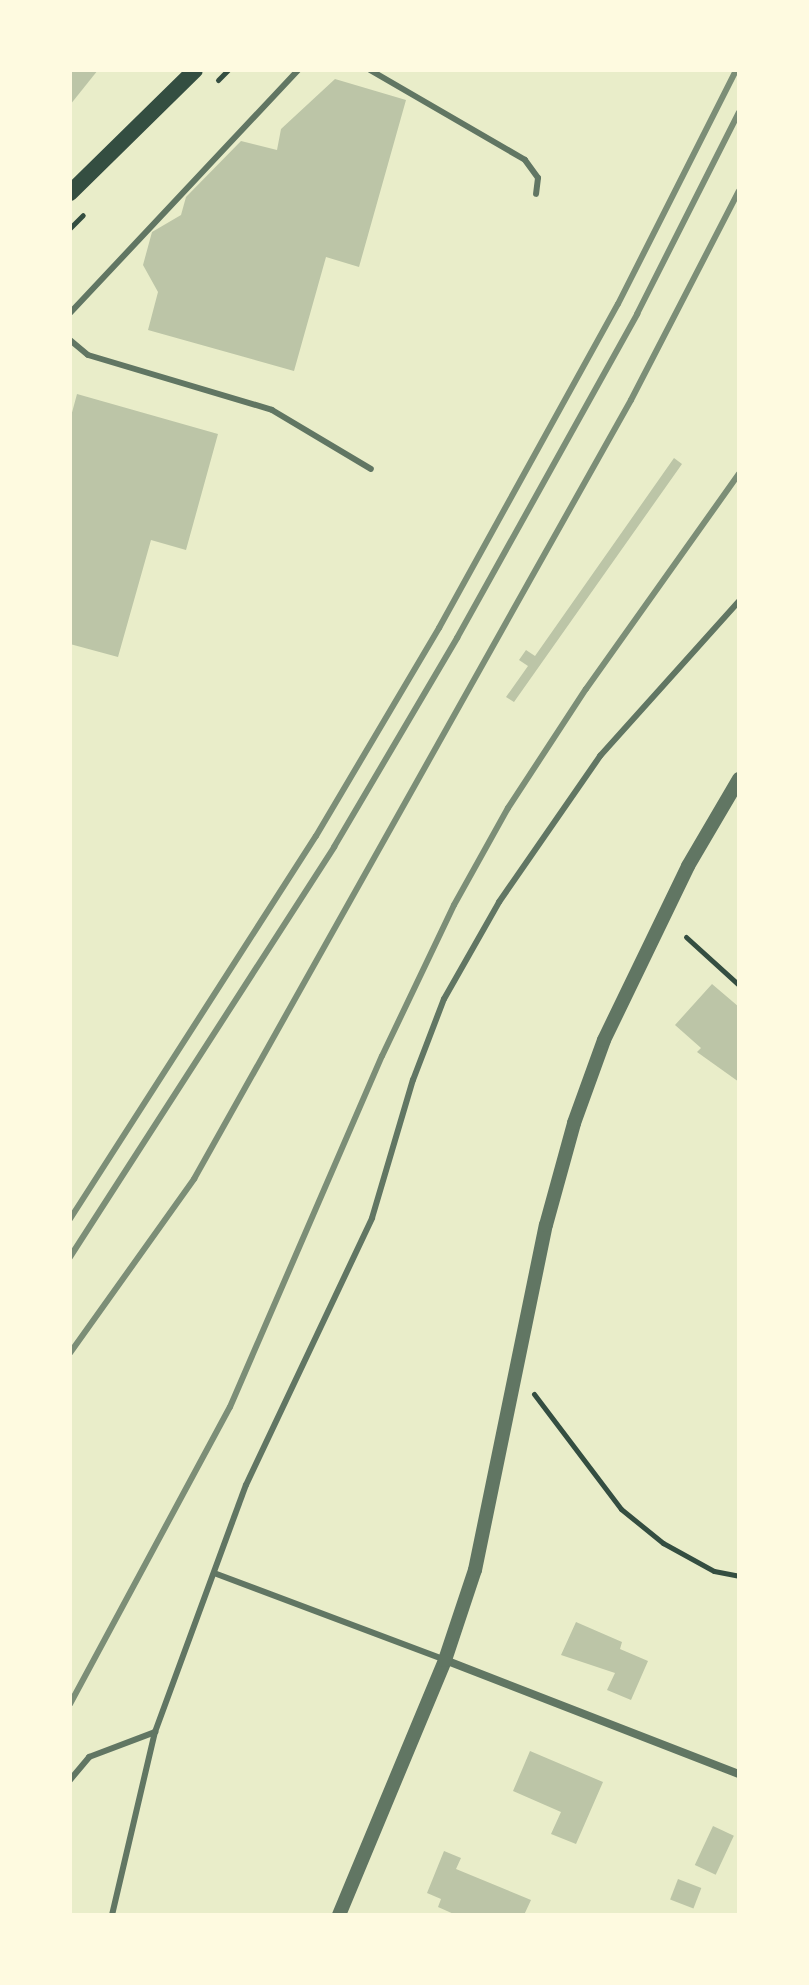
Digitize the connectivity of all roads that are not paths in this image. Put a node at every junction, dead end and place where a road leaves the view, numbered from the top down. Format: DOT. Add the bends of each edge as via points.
graph roads {
  1 [pos="195,70"];
  2 [pos="298,70"];
  3 [pos="370,70"];
  4 [pos="70,193"];
  5 [pos="536,194"];
  6 [pos="70,313"];
  7 [pos="70,340"];
  8 [pos="371,469"];
  9 [pos="739,601"];
  10 [pos="739,779"];
  11 [pos="214,1573"];
  12 [pos="445,1660"];
  13 [pos="155,1732"];
  14 [pos="739,1774"];
  15 [pos="70,1780"];
  16 [pos="112,1915"];
  17 [pos="339,1915"];
  1 -- 4 [label="main road"];
  2 -- 6 [label="lane"];
  3 -- 5 [label="lane" via="525,160 538,178"];
  7 -- 8 [label="lane" via="88,355 272,410"];
  9 -- 11 [label="lane" via="600,756 499,902 444,999 413,1080 372,1218 246,1485"];
  10 -- 12 [label="street" via="688,866 604,1040 574,1123 546,1225 475,1570"];
  11 -- 12 [label="lane"];
  11 -- 13 [label="lane"];
  12 -- 14 [label="street"];
  12 -- 17 [label="street"];
  13 -- 15 [label="lane" via="89,1757"];
  13 -- 16 [label="lane"];
}
